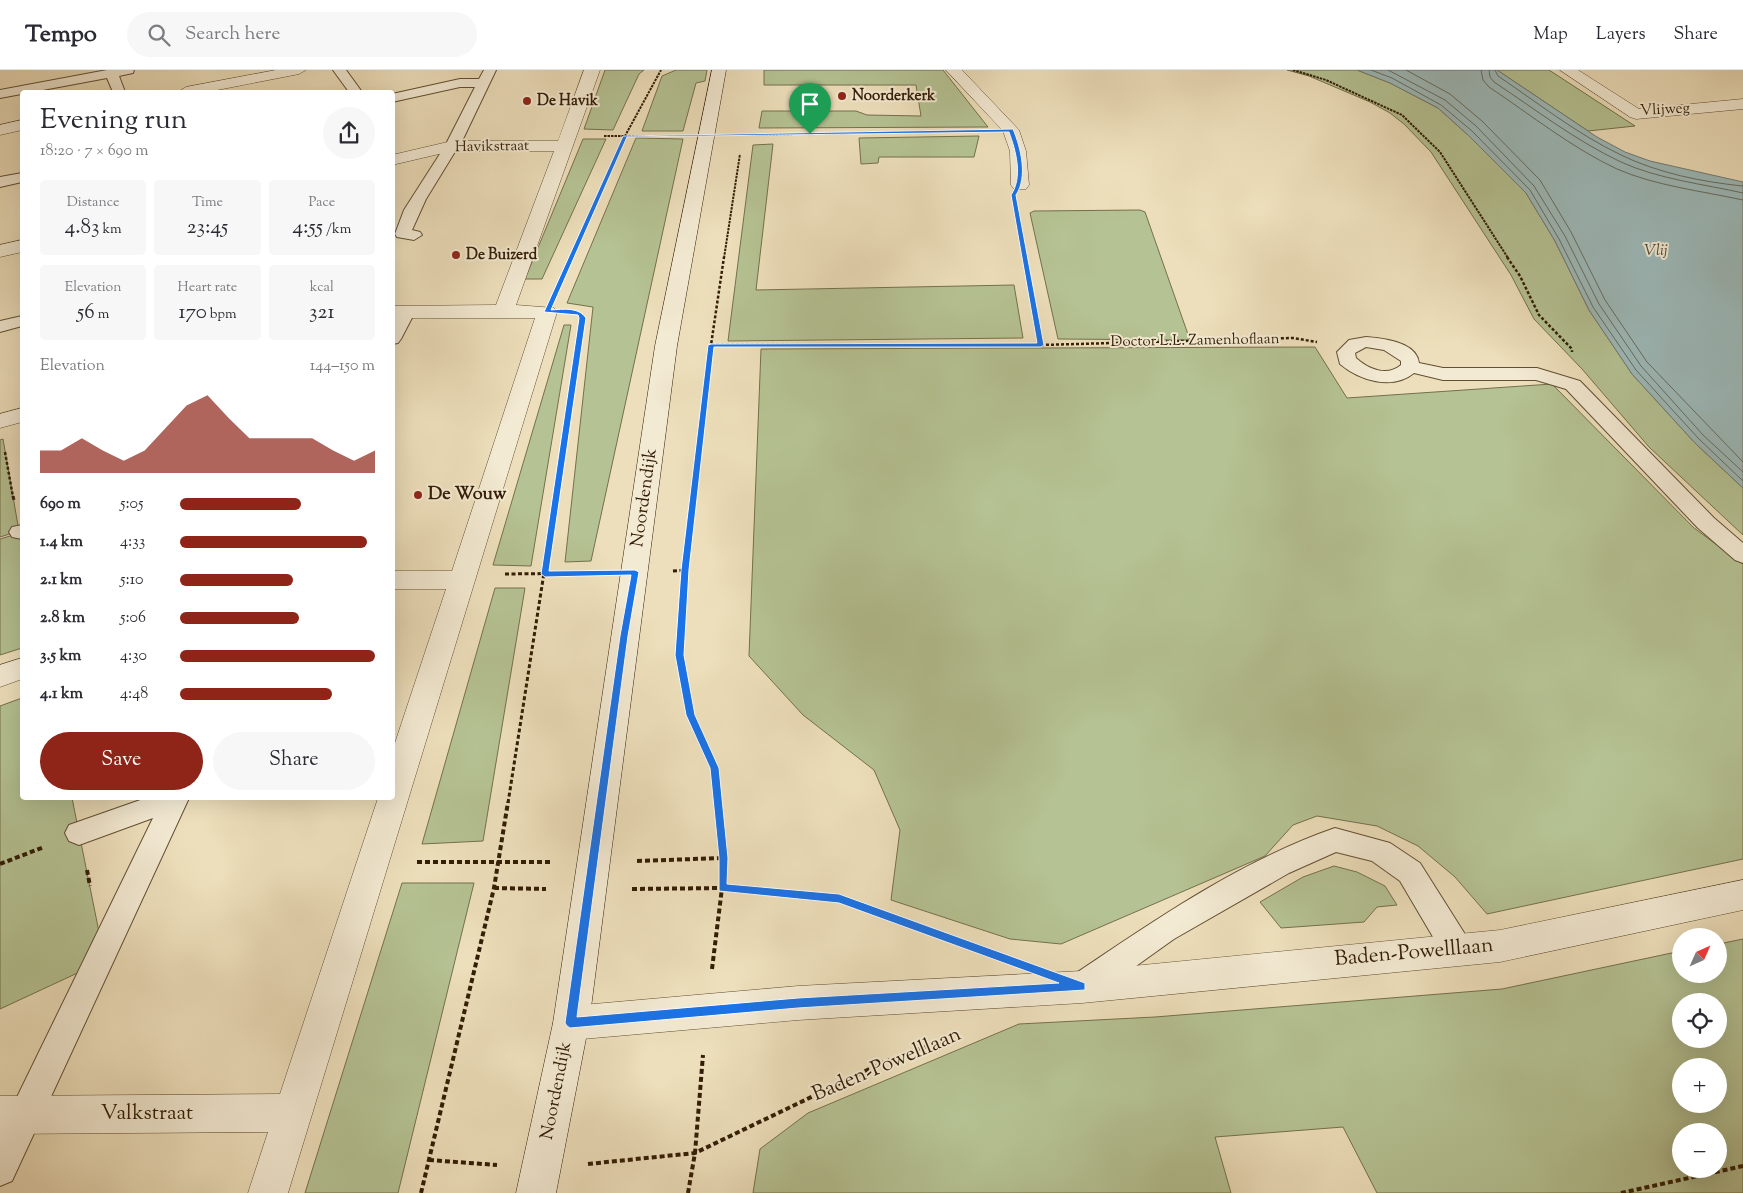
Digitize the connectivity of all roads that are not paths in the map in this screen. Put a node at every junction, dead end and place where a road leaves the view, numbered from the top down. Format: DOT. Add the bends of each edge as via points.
graph roads {
  1 [pos="128,70"];
  2 [pos="298,70"];
  3 [pos="339,70"];
  4 [pos="592,70"];
  5 [pos="719,70"];
  6 [pos="954,70"];
  7 [pos="1568,70"];
  8 [pos="110,73"];
  9 [pos="487,77"];
  10 [pos="20,90"];
  11 [pos="21,90"];
  12 [pos="117,90"];
  13 [pos="196,90"];
  14 [pos="354,90"];
  15 [pos="0,94"];
  16 [pos="395,97"];
  17 [pos="1743,104"];
  18 [pos="20,125"];
  19 [pos="0,130"];
  20 [pos="566,141"];
  21 [pos="452,146"];
  22 [pos="395,159"];
  23 [pos="20,178"];
  24 [pos="0,182"];
  25 [pos="1020,186"];
  26 [pos="404,228"];
  27 [pos="20,246"];
  28 [pos="0,251"];
  29 [pos="504,311"];
  30 [pos="399,312"];
  31 [pos="20,322"];
  32 [pos="0,327"];
  33 [pos="395,327"];
  34 [pos="1410,367"];
  35 [pos="20,416"];
  36 [pos="0,421"];
  37 [pos="1743,555"];
  38 [pos="463,576"];
  39 [pos="395,580"];
  40 [pos="20,669"];
  41 [pos="0,676"];
  42 [pos="395,795"];
  43 [pos="170,800"];
  44 [pos="175,800"];
  45 [pos="393,800"];
  46 [pos="79,833"];
  47 [pos="1743,895"];
  48 [pos="1457,949"];
  49 [pos="1082,987"];
  50 [pos="570,1023"];
  51 [pos="294,1113"];
  52 [pos="14,1115"];
  53 [pos="0,1169"];
  54 [pos="268,1193"];
  55 [pos="536,1193"];
  1 -- 8 [label="lane"];
  2 -- 13 [label="street"];
  3 -- 14 [label="lane"];
  4 -- 20 [label="street"];
  5 -- 50 [label="street, Noordendijk" via="666,346"];
  6 -- 25 [label="street" via="1011,130 1018,150"];
  7 -- 17 [label="street, Vlijweg" via="1636,114"];
  8 -- 11 [label="lane"];
  8 -- 12 [label="lane"];
  9 -- 16 [label="lane"];
  9 -- 21 [label="lane"];
  10 -- 15 [label="lane"];
  18 -- 19 [label="street"];
  20 -- 21 [label="street, Havikstraat"];
  20 -- 29 [label="street"];
  21 -- 22 [label="street, Havikstraat"];
  21 -- 26 [label="lane"];
  23 -- 24 [label="lane"];
  27 -- 28 [label="street"];
  29 -- 30 [label="street"];
  29 -- 38 [label="street" via="547,312"];
  30 -- 33 [label="lane"];
  31 -- 32 [label="lane"];
  34 -- 34 [label="lane" via="1410,360 1404,353 1386,344 1366,342 1348,348 1346,352 1347,360 1371,375 1396,376"];
  34 -- 37 [label="lane" via="1443,374 1537,374 1573,385 1706,523"];
  35 -- 36 [label="street"];
  38 -- 39 [label="street"];
  38 -- 42 [label="street"];
  40 -- 41 [label="street"];
  43 -- 46 [label="lane"];
  44 -- 52 [label="lane"];
  45 -- 51 [label="street"];
  47 -- 48 [label="street, Baden-Powelllaan" via="1500,946"];
  48 -- 49 [label="street, Baden-Powelllaan"];
  48 -- 49 [label="lane" via="1410,872 1380,851 1335,840 1279,864 1164,930"];
  49 -- 50 [label="street, Baden-Powelllaan" via="707,1010"];
  50 -- 55 [label="street, Noordendijk"];
  51 -- 52 [label="street, Valkstraat"];
  51 -- 54 [label="street"];
  52 -- 53 [label="lane"];
}
